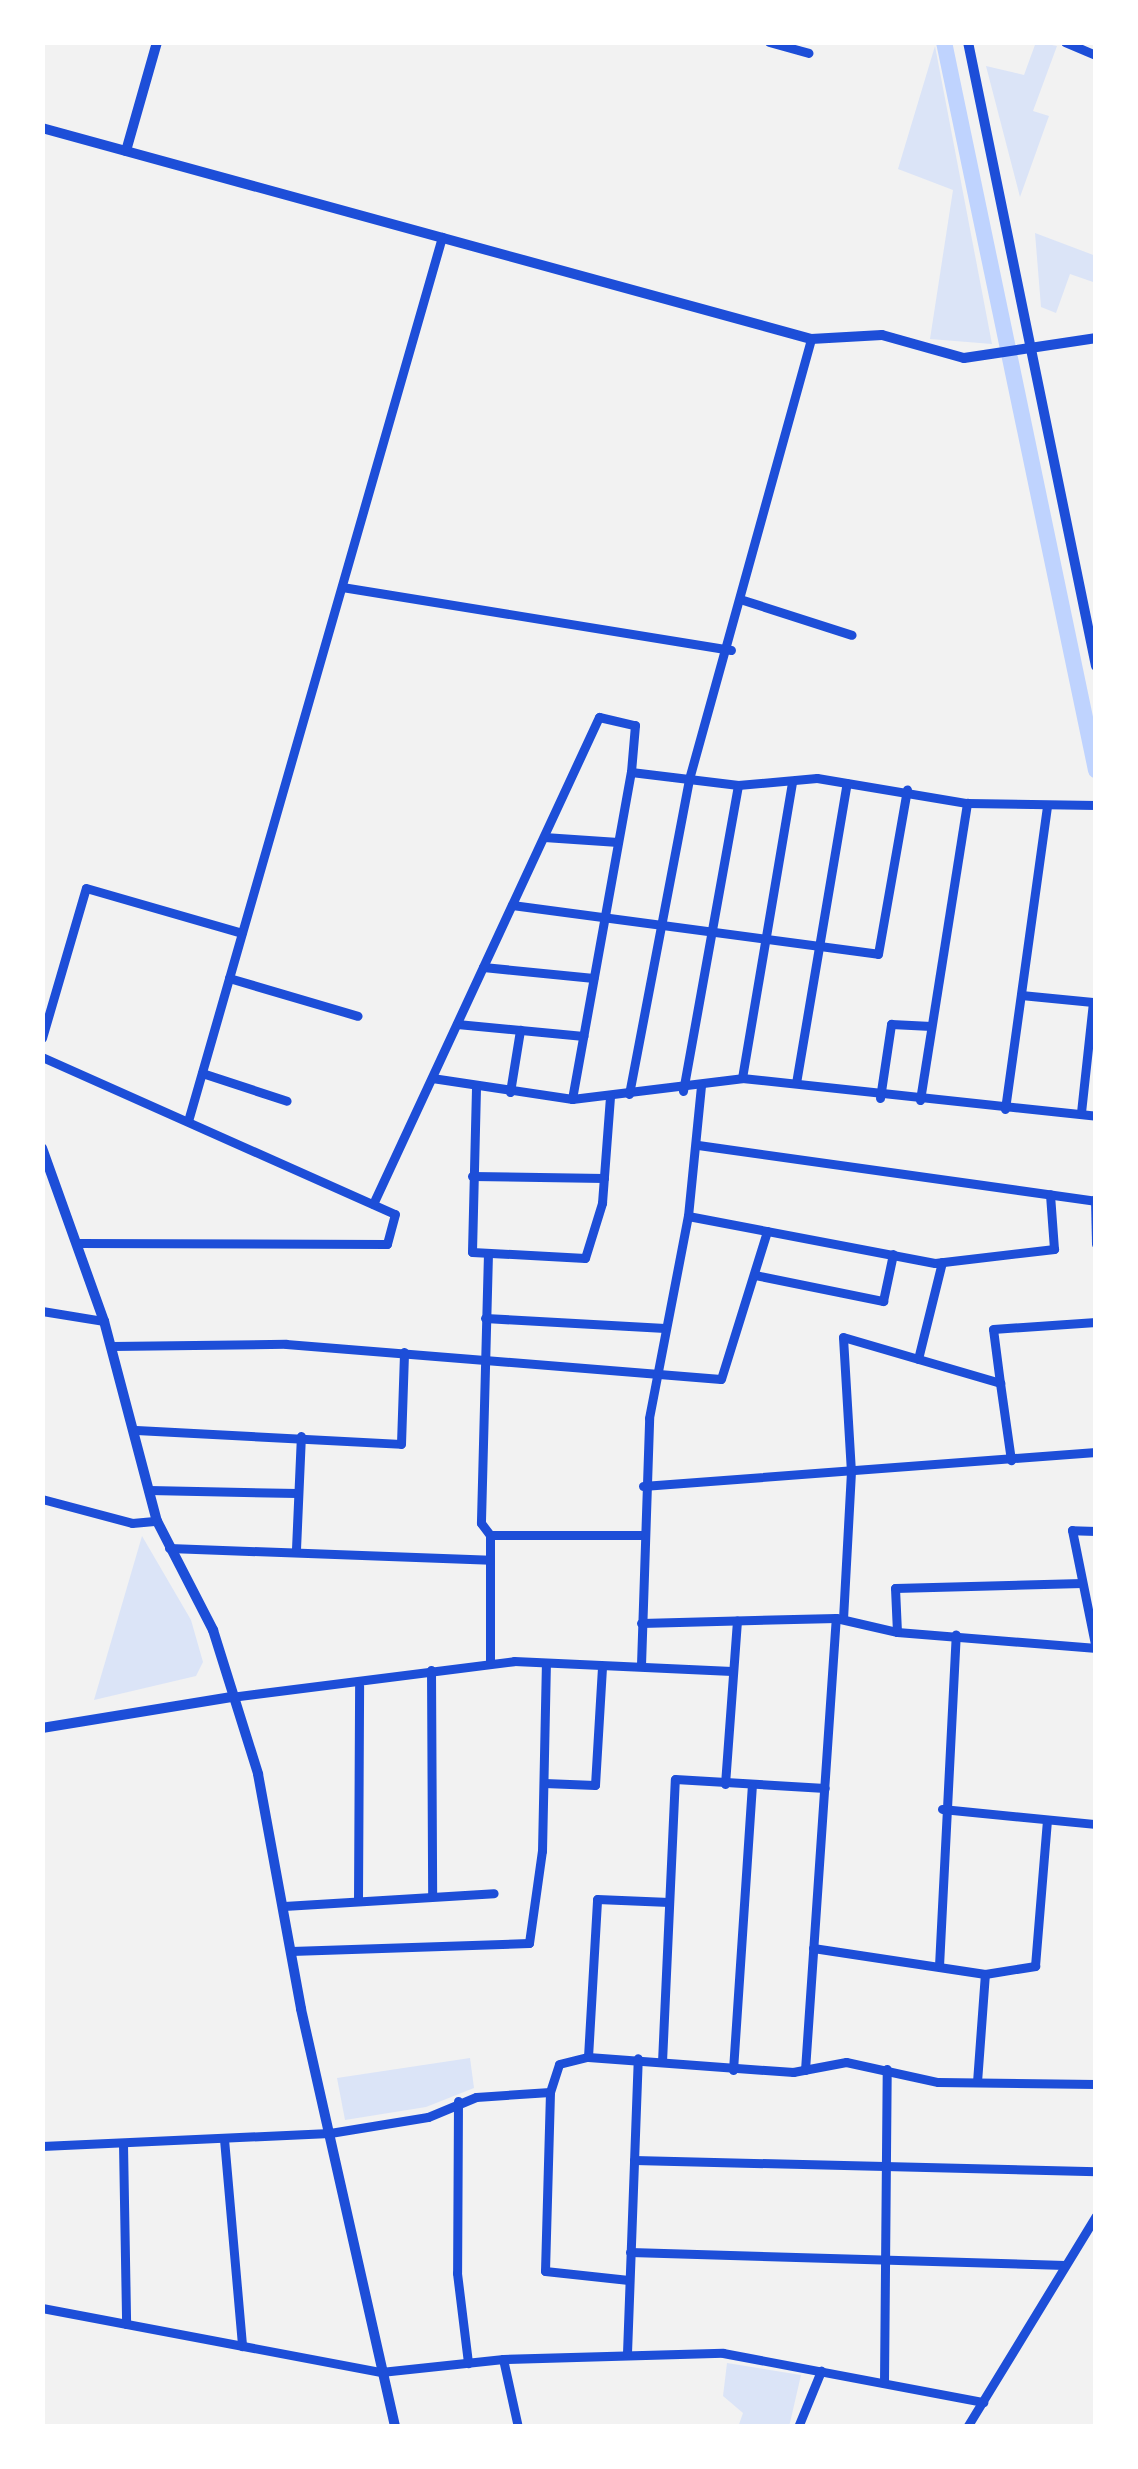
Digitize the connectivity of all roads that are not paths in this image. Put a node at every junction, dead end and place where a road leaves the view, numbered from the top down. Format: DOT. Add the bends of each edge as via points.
graph roads {
  1 [pos="157,42"];
  2 [pos="769,42"];
  3 [pos="968,42"];
  4 [pos="1065,42"];
  5 [pos="809,53"];
  6 [pos="1096,55"];
  7 [pos="42,128"];
  8 [pos="126,151"];
  9 [pos="442,237"];
  10 [pos="1096,338"];
  11 [pos="812,339"];
  12 [pos="1021,349"];
  13 [pos="342,587"];
  14 [pos="743,600"];
  15 [pos="852,634"];
  16 [pos="731,650"];
  17 [pos="1096,666"];
  18 [pos="632,772"];
  19 [pos="689,779"];
  20 [pos="792,782"];
  21 [pos="847,783"];
  22 [pos="738,784"];
  23 [pos="907,790"];
  24 [pos="967,803"];
  25 [pos="1096,805"];
  26 [pos="1047,807"];
  27 [pos="544,837"];
  28 [pos="618,842"];
  29 [pos="512,905"];
  30 [pos="604,919"];
  31 [pos="661,923"];
  32 [pos="716,930"];
  33 [pos="242,933"];
  34 [pos="767,938"];
  35 [pos="821,950"];
  36 [pos="483,967"];
  37 [pos="229,978"];
  38 [pos="593,978"];
  39 [pos="1021,995"];
  40 [pos="358,1016"];
  41 [pos="457,1024"];
  42 [pos="931,1025"];
  43 [pos="520,1030"];
  44 [pos="583,1036"];
  45 [pos="42,1038"];
  46 [pos="42,1057"];
  47 [pos="59,1070"];
  48 [pos="202,1073"];
  49 [pos="42,1074"];
  50 [pos="432,1078"];
  51 [pos="742,1078"];
  52 [pos="796,1083"];
  53 [pos="701,1086"];
  54 [pos="476,1088"];
  55 [pos="683,1091"];
  56 [pos="510,1092"];
  57 [pos="629,1094"];
  58 [pos="610,1096"];
  59 [pos="880,1098"];
  60 [pos="572,1099"];
  61 [pos="920,1100"];
  62 [pos="287,1101"];
  63 [pos="1005,1109"];
  64 [pos="1081,1114"];
  65 [pos="1096,1116"];
  66 [pos="188,1121"];
  67 [pos="698,1145"];
  68 [pos="42,1148"];
  69 [pos="472,1176"];
  70 [pos="604,1178"];
  71 [pos="1050,1195"];
  72 [pos="1093,1199"];
  73 [pos="374,1204"];
  74 [pos="688,1216"];
  75 [pos="767,1231"];
  76 [pos="78,1243"];
  77 [pos="1096,1244"];
  78 [pos="488,1253"];
  79 [pos="893,1255"];
  80 [pos="942,1262"];
  81 [pos="755,1275"];
  82 [pos="42,1311"];
  83 [pos="485,1318"];
  84 [pos="104,1321"];
  85 [pos="1096,1322"];
  86 [pos="665,1328"];
  87 [pos="112,1346"];
  88 [pos="404,1352"];
  89 [pos="483,1358"];
  90 [pos="919,1359"];
  91 [pos="657,1368"];
  92 [pos="1000,1383"];
  93 [pos="136,1430"];
  94 [pos="301,1436"];
  95 [pos="1095,1452"];
  96 [pos="1011,1460"];
  97 [pos="1096,1465"];
  98 [pos="850,1472"];
  99 [pos="644,1486"];
  100 [pos="148,1490"];
  101 [pos="297,1492"];
  102 [pos="42,1499"];
  103 [pos="157,1521"];
  104 [pos="1096,1531"];
  105 [pos="490,1535"];
  106 [pos="644,1535"];
  107 [pos="169,1548"];
  108 [pos="296,1549"];
  109 [pos="490,1560"];
  110 [pos="1082,1583"];
  111 [pos="737,1619"];
  112 [pos="840,1619"];
  113 [pos="641,1623"];
  114 [pos="897,1632"];
  115 [pos="956,1634"];
  116 [pos="1096,1648"];
  117 [pos="490,1663"];
  118 [pos="546,1664"];
  119 [pos="602,1666"];
  120 [pos="640,1666"];
  121 [pos="431,1670"];
  122 [pos="732,1671"];
  123 [pos="359,1686"];
  124 [pos="231,1697"];
  125 [pos="42,1728"];
  126 [pos="544,1783"];
  127 [pos="725,1784"];
  128 [pos="752,1787"];
  129 [pos="825,1788"];
  130 [pos="942,1810"];
  131 [pos="1047,1821"];
  132 [pos="1096,1825"];
  133 [pos="494,1893"];
  134 [pos="431,1896"];
  135 [pos="358,1900"];
  136 [pos="669,1902"];
  137 [pos="284,1906"];
  138 [pos="814,1948"];
  139 [pos="291,1951"];
  140 [pos="939,1966"];
  141 [pos="985,1974"];
  142 [pos="588,2057"];
  143 [pos="638,2058"];
  144 [pos="662,2062"];
  145 [pos="887,2069"];
  146 [pos="733,2070"];
  147 [pos="805,2070"];
  148 [pos="977,2082"];
  149 [pos="1096,2084"];
  150 [pos="550,2092"];
  151 [pos="458,2101"];
  152 [pos="330,2133"];
  153 [pos="224,2139"];
  154 [pos="123,2144"];
  155 [pos="42,2146"];
  156 [pos="634,2160"];
  157 [pos="886,2162"];
  158 [pos="1096,2171"];
  159 [pos="1096,2216"];
  160 [pos="630,2252"];
  161 [pos="886,2260"];
  162 [pos="1065,2265"];
  163 [pos="629,2280"];
  164 [pos="42,2308"];
  165 [pos="126,2324"];
  166 [pos="242,2346"];
  167 [pos="627,2353"];
  168 [pos="503,2359"];
  169 [pos="468,2362"];
  170 [pos="820,2371"];
  171 [pos="381,2372"];
  172 [pos="884,2384"];
  173 [pos="983,2402"];
  174 [pos="394,2427"];
  175 [pos="518,2427"];
  176 [pos="798,2427"];
  177 [pos="967,2427"];
  1 -- 8 [label="street"];
  2 -- 5 [label="street"];
  3 -- 12 [label="street"];
  4 -- 6 [label="street"];
  7 -- 8 [label="street"];
  8 -- 9 [label="street"];
  9 -- 11 [label="street"];
  9 -- 13 [label="street"];
  10 -- 12 [label="street"];
  11 -- 12 [label="street" via="882,334 987,357"];
  11 -- 14 [label="street"];
  12 -- 17 [label="street"];
  13 -- 16 [label="street"];
  13 -- 33 [label="street"];
  14 -- 15 [label="street"];
  14 -- 16 [label="street"];
  16 -- 19 [label="street"];
  18 -- 19 [label="street"];
  18 -- 27 [label="street" via="635,725 599,717"];
  18 -- 28 [label="street"];
  19 -- 22 [label="street"];
  19 -- 31 [label="street"];
  20 -- 21 [label="street"];
  20 -- 22 [label="street"];
  20 -- 34 [label="street"];
  21 -- 23 [label="street"];
  21 -- 35 [label="street"];
  22 -- 32 [label="street"];
  23 -- 24 [label="street"];
  23 -- 35 [label="street" via="878,954"];
  24 -- 26 [label="street"];
  24 -- 42 [label="street"];
  25 -- 26 [label="street"];
  26 -- 39 [label="street"];
  27 -- 28 [label="street"];
  27 -- 29 [label="street"];
  28 -- 30 [label="street"];
  29 -- 30 [label="street"];
  29 -- 36 [label="street"];
  30 -- 31 [label="street"];
  30 -- 38 [label="street"];
  31 -- 32 [label="street"];
  31 -- 57 [label="street"];
  32 -- 34 [label="street"];
  32 -- 55 [label="street"];
  33 -- 37 [label="street"];
  33 -- 45 [label="street" via="86,888"];
  34 -- 35 [label="street"];
  34 -- 51 [label="street"];
  35 -- 52 [label="street"];
  36 -- 38 [label="street"];
  36 -- 41 [label="street"];
  37 -- 40 [label="street"];
  37 -- 48 [label="street"];
  38 -- 44 [label="street"];
  39 -- 63 [label="street"];
  39 -- 64 [label="street" via="1094,1002"];
  41 -- 43 [label="street"];
  41 -- 50 [label="street"];
  42 -- 59 [label="street" via="891,1024"];
  42 -- 61 [label="street"];
  43 -- 44 [label="street"];
  43 -- 56 [label="street"];
  44 -- 60 [label="street"];
  46 -- 47 [label="street"];
  47 -- 49 [label="street"];
  47 -- 66 [label="street"];
  48 -- 62 [label="street"];
  48 -- 66 [label="street"];
  50 -- 54 [label="street"];
  50 -- 73 [label="street"];
  51 -- 52 [label="street"];
  51 -- 53 [label="street"];
  52 -- 59 [label="street"];
  53 -- 55 [label="street"];
  53 -- 67 [label="street"];
  54 -- 56 [label="street"];
  54 -- 69 [label="street"];
  55 -- 57 [label="street"];
  56 -- 60 [label="street"];
  57 -- 58 [label="street"];
  58 -- 60 [label="street"];
  58 -- 70 [label="street"];
  59 -- 61 [label="street"];
  61 -- 63 [label="street"];
  63 -- 64 [label="street"];
  64 -- 65 [label="street"];
  66 -- 73 [label="street"];
  67 -- 71 [label="street"];
  67 -- 74 [label="street"];
  68 -- 76 [label="street"];
  69 -- 70 [label="street"];
  69 -- 78 [label="street" via="472,1252"];
  70 -- 78 [label="street" via="585,1258"];
  71 -- 72 [label="street"];
  71 -- 80 [label="street" via="1054,1249"];
  72 -- 77 [label="street"];
  73 -- 76 [label="street" via="395,1214 387,1244"];
  74 -- 75 [label="street"];
  74 -- 86 [label="street"];
  75 -- 79 [label="street"];
  75 -- 81 [label="street"];
  76 -- 84 [label="street"];
  78 -- 83 [label="street"];
  79 -- 80 [label="street"];
  79 -- 81 [label="street" via="883,1301"];
  80 -- 90 [label="street"];
  81 -- 91 [label="street" via="721,1379"];
  82 -- 84 [label="street"];
  83 -- 86 [label="street"];
  83 -- 89 [label="street"];
  84 -- 87 [label="street"];
  85 -- 92 [label="street" via="992,1329"];
  86 -- 91 [label="street"];
  87 -- 88 [label="street"];
  87 -- 93 [label="street"];
  88 -- 89 [label="street"];
  88 -- 94 [label="street" via="400,1444"];
  89 -- 91 [label="street"];
  89 -- 105 [label="street" via="481,1523"];
  90 -- 92 [label="street"];
  90 -- 98 [label="street" via="843,1337"];
  91 -- 99 [label="street"];
  92 -- 96 [label="street"];
  93 -- 94 [label="street"];
  93 -- 100 [label="street"];
  94 -- 101 [label="street"];
  95 -- 96 [label="street"];
  95 -- 97 [label="street"];
  96 -- 98 [label="street"];
  98 -- 99 [label="street"];
  98 -- 112 [label="street"];
  99 -- 106 [label="street"];
  100 -- 101 [label="street"];
  100 -- 103 [label="street"];
  101 -- 108 [label="street"];
  102 -- 103 [label="street" via="132,1523"];
  103 -- 107 [label="street"];
  104 -- 110 [label="street" via="1072,1529"];
  105 -- 106 [label="street"];
  105 -- 109 [label="street"];
  106 -- 113 [label="street"];
  107 -- 108 [label="street"];
  107 -- 124 [label="street" via="214,1630"];
  108 -- 109 [label="street"];
  109 -- 117 [label="street"];
  110 -- 114 [label="street" via="895,1588"];
  110 -- 116 [label="street"];
  111 -- 112 [label="street"];
  111 -- 113 [label="street"];
  111 -- 122 [label="street"];
  112 -- 114 [label="street"];
  112 -- 129 [label="street"];
  113 -- 120 [label="street"];
  114 -- 115 [label="street"];
  115 -- 116 [label="street"];
  115 -- 130 [label="street"];
  117 -- 118 [label="street"];
  117 -- 121 [label="street"];
  118 -- 119 [label="street"];
  118 -- 126 [label="street"];
  119 -- 120 [label="street"];
  119 -- 126 [label="street" via="595,1785"];
  120 -- 122 [label="street"];
  121 -- 123 [label="street"];
  121 -- 134 [label="street"];
  122 -- 127 [label="street"];
  123 -- 124 [label="street"];
  123 -- 135 [label="street"];
  124 -- 125 [label="street"];
  124 -- 137 [label="street" via="267,1806"];
  126 -- 139 [label="street" via="529,1943"];
  127 -- 128 [label="street"];
  127 -- 136 [label="street" via="675,1779"];
  128 -- 129 [label="street"];
  128 -- 146 [label="street"];
  129 -- 138 [label="street"];
  130 -- 131 [label="street"];
  130 -- 140 [label="street"];
  131 -- 132 [label="street"];
  131 -- 141 [label="street" via="1035,1966"];
  133 -- 134 [label="street"];
  134 -- 135 [label="street"];
  135 -- 137 [label="street"];
  136 -- 142 [label="street" via="597,1899"];
  136 -- 144 [label="street"];
  137 -- 139 [label="street"];
  138 -- 140 [label="street"];
  138 -- 147 [label="street"];
  139 -- 152 [label="street"];
  140 -- 141 [label="street"];
  141 -- 148 [label="street"];
  142 -- 143 [label="street"];
  142 -- 150 [label="street" via="559,2065"];
  143 -- 144 [label="street"];
  143 -- 156 [label="street"];
  144 -- 146 [label="street"];
  145 -- 147 [label="street" via="846,2062"];
  145 -- 148 [label="street"];
  145 -- 157 [label="street"];
  146 -- 147 [label="street"];
  148 -- 149 [label="street"];
  150 -- 151 [label="street"];
  150 -- 163 [label="street" via="544,2271"];
  151 -- 152 [label="street" via="428,2117"];
  151 -- 169 [label="street" via="457,2273"];
  152 -- 153 [label="street"];
  152 -- 171 [label="street"];
  153 -- 154 [label="street"];
  153 -- 166 [label="street"];
  154 -- 155 [label="street"];
  154 -- 165 [label="street"];
  156 -- 157 [label="street"];
  156 -- 160 [label="street"];
  157 -- 158 [label="street"];
  157 -- 161 [label="street"];
  159 -- 162 [label="street"];
  160 -- 161 [label="street"];
  160 -- 163 [label="street"];
  161 -- 162 [label="street"];
  161 -- 172 [label="street"];
  162 -- 173 [label="street"];
  163 -- 167 [label="street"];
  164 -- 165 [label="street"];
  165 -- 166 [label="street"];
  166 -- 171 [label="street"];
  167 -- 168 [label="street"];
  167 -- 170 [label="street" via="723,2353"];
  168 -- 169 [label="street"];
  168 -- 175 [label="street"];
  169 -- 171 [label="street"];
  170 -- 172 [label="street"];
  170 -- 176 [label="street"];
  171 -- 174 [label="street"];
  172 -- 173 [label="street"];
  173 -- 177 [label="street"];
}
